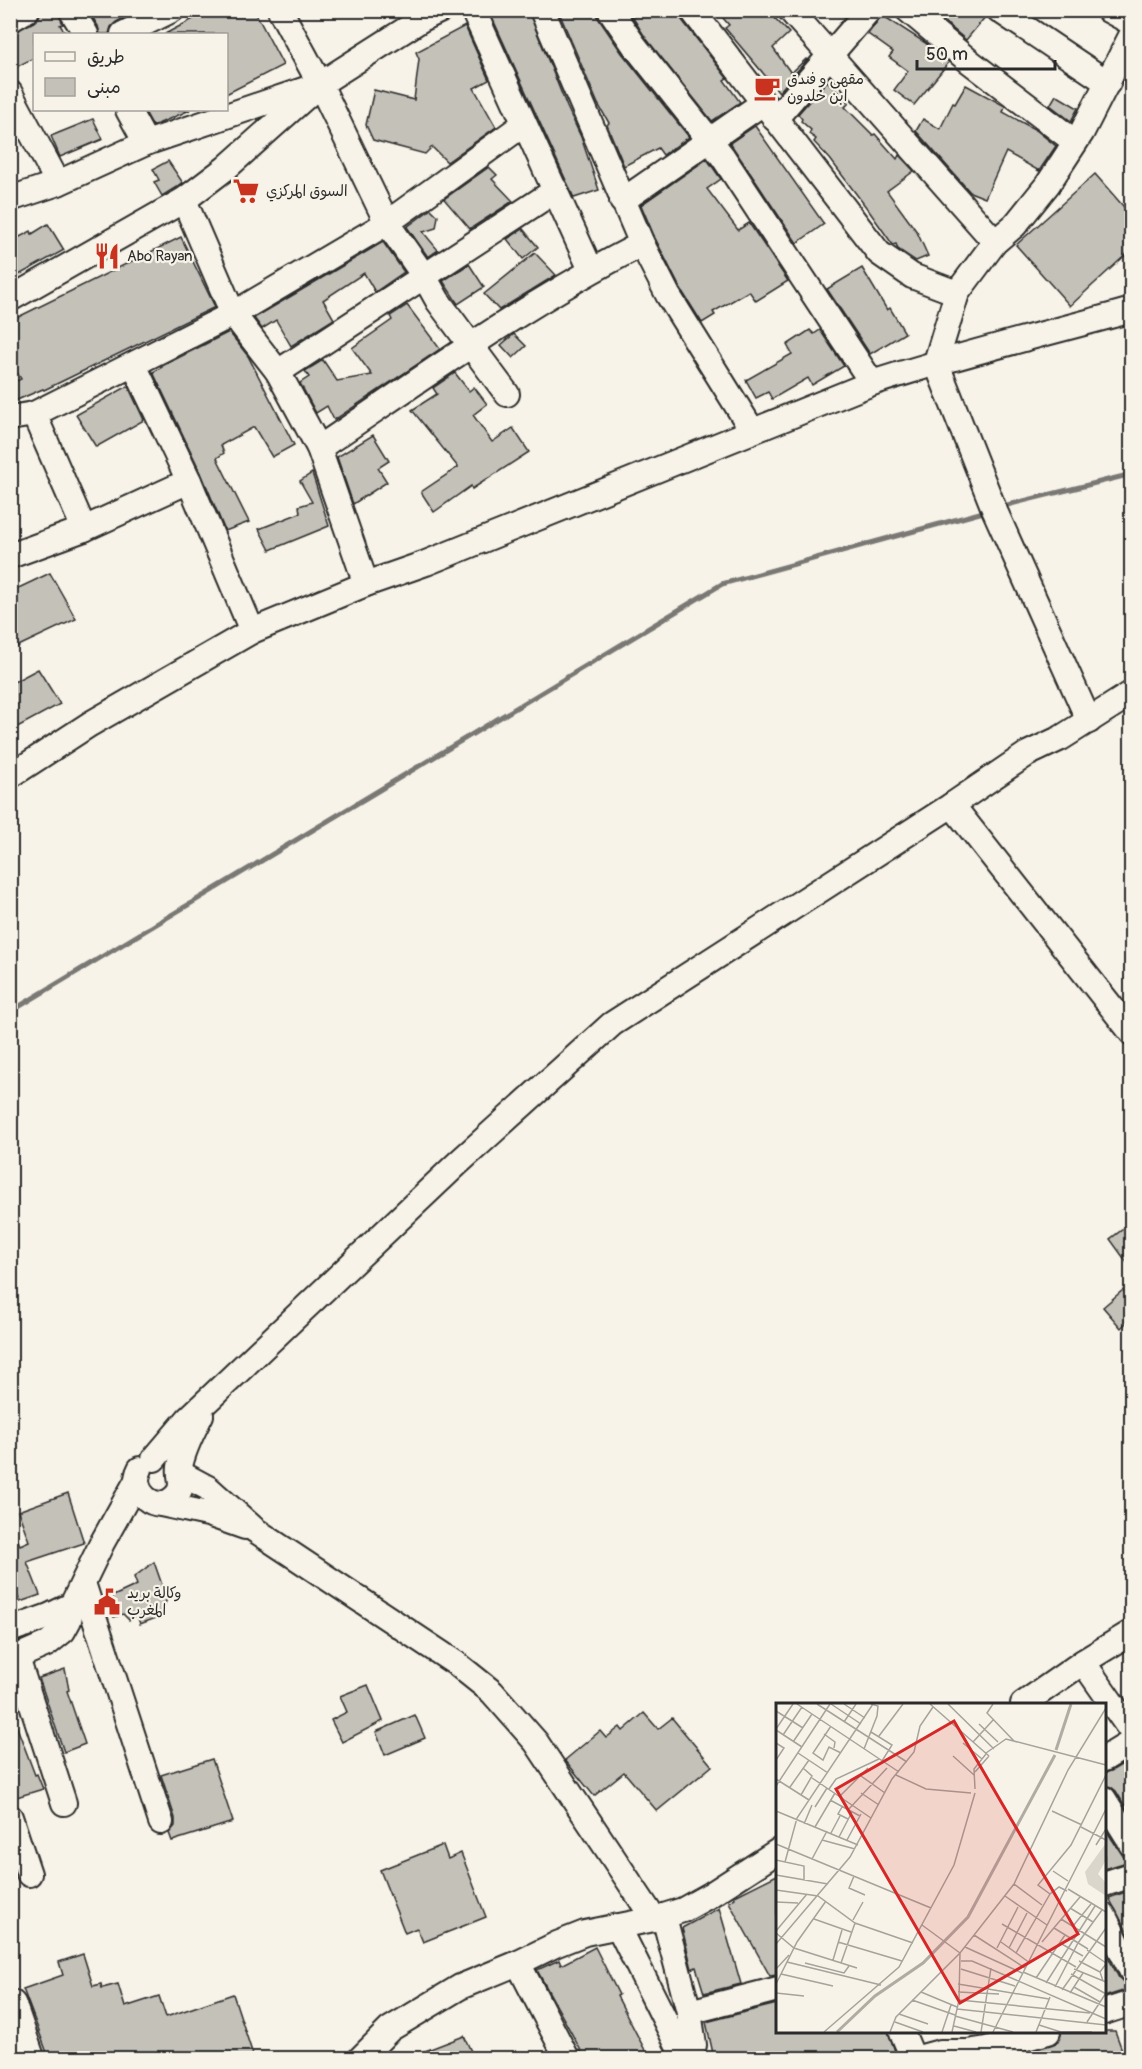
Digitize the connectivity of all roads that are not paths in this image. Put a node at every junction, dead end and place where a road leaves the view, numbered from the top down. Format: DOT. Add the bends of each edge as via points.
graph roads {
  1 [pos="27,10"];
  2 [pos="71,10"];
  3 [pos="280,10"];
  4 [pos="473,10"];
  5 [pos="542,10"];
  6 [pos="610,10"];
  7 [pos="692,10"];
  8 [pos="790,10"];
  9 [pos="869,10"];
  10 [pos="908,10"];
  11 [pos="999,10"];
  12 [pos="1108,10"];
  13 [pos="165,12"];
  14 [pos="427,13"];
  15 [pos="10,20"];
  16 [pos="1131,23"];
  17 [pos="85,33"];
  18 [pos="125,33"];
  19 [pos="1131,34"];
  20 [pos="829,56"];
  21 [pos="1108,83"];
  22 [pos="320,84"];
  23 [pos="10,93"];
  24 [pos="129,111"];
  25 [pos="769,111"];
  26 [pos="524,124"];
  27 [pos="710,140"];
  28 [pos="1075,142"];
  29 [pos="146,143"];
  30 [pos="58,183"];
  31 [pos="556,190"];
  32 [pos="10,199"];
  33 [pos="184,200"];
  34 [pos="622,201"];
  35 [pos="387,223"];
  36 [pos="995,242"];
  37 [pos="642,244"];
  38 [pos="591,270"];
  39 [pos="424,276"];
  40 [pos="957,293"];
  41 [pos="10,299"];
  42 [pos="1131,310"];
  43 [pos="233,314"];
  44 [pos="471,346"];
  45 [pos="936,362"];
  46 [pos="134,365"];
  47 [pos="278,372"];
  48 [pos="872,383"];
  49 [pos="507,394"];
  50 [pos="34,414"];
  51 [pos="10,418"];
  52 [pos="752,430"];
  53 [pos="319,448"];
  54 [pos="189,481"];
  55 [pos="84,529"];
  56 [pos="10,556"];
  57 [pos="366,584"];
  58 [pos="252,631"];
  59 [pos="1131,693"];
  60 [pos="1089,721"];
  61 [pos="10,776"];
  62 [pos="952,805"];
  63 [pos="1131,1033"];
  64 [pos="208,1401"];
  65 [pos="154,1459"];
  66 [pos="180,1471"];
  67 [pos="148,1495"];
  68 [pos="255,1530"];
  69 [pos="83,1583"];
  70 [pos="72,1605"];
  71 [pos="10,1630"];
  72 [pos="1131,1632"];
  73 [pos="14,1659"];
  74 [pos="1083,1662"];
  75 [pos="1024,1703"];
  76 [pos="1131,1732"];
  77 [pos="1131,1742"];
  78 [pos="1106,1757"];
  79 [pos="1106,1802"];
  80 [pos="64,1803"];
  81 [pos="10,1817"];
  82 [pos="161,1822"];
  83 [pos="1129,1835"];
  84 [pos="776,1852"];
  85 [pos="29,1874"];
  86 [pos="1131,1875"];
  87 [pos="1106,1883"];
  88 [pos="659,1918"];
  89 [pos="1106,1920"];
  90 [pos="618,1926"];
  91 [pos="518,1964"];
  92 [pos="1131,1972"];
  93 [pos="776,1989"];
  94 [pos="1131,2003"];
  95 [pos="10,2006"];
  96 [pos="1106,2011"];
  97 [pos="689,2012"];
  98 [pos="903,2033"];
  99 [pos="1041,2033"];
  100 [pos="28,2058"];
  101 [pos="361,2058"];
  102 [pos="567,2058"];
  103 [pos="684,2058"];
  104 [pos="689,2058"];
  105 [pos="913,2058"];
  106 [pos="918,2058"];
  1 -- 15 [label="street"];
  2 -- 17 [label="street"];
  3 -- 22 [label="street"];
  4 -- 26 [label="street"];
  5 -- 34 [label="street"];
  6 -- 27 [label="street"];
  7 -- 25 [label="street"];
  8 -- 20 [label="street"];
  9 -- 20 [label="street"];
  10 -- 28 [label="street"];
  11 -- 21 [label="street"];
  12 -- 16 [label="street"];
  13 -- 18 [label="street"];
  14 -- 22 [label="street"];
  19 -- 21 [label="street"];
  20 -- 25 [label="street"];
  20 -- 36 [label="street"];
  21 -- 28 [label="street"];
  22 -- 29 [label="street"];
  22 -- 33 [label="street"];
  22 -- 35 [label="street"];
  23 -- 30 [label="street"];
  24 -- 29 [label="street"];
  25 -- 27 [label="street"];
  25 -- 40 [label="street" via="879,253 912,276"];
  26 -- 31 [label="street"];
  26 -- 35 [label="street"];
  27 -- 34 [label="street"];
  27 -- 48 [label="street"];
  28 -- 36 [label="street" via="1022,217"];
  29 -- 30 [label="street"];
  30 -- 32 [label="street"];
  31 -- 38 [label="street"];
  31 -- 39 [label="street"];
  33 -- 41 [label="street"];
  33 -- 43 [label="street"];
  34 -- 37 [label="street"];
  35 -- 39 [label="street"];
  35 -- 43 [label="street"];
  36 -- 40 [label="street"];
  37 -- 38 [label="street"];
  37 -- 52 [label="street" via="668,295"];
  38 -- 44 [label="street"];
  39 -- 44 [label="street"];
  39 -- 47 [label="street"];
  40 -- 45 [label="street"];
  42 -- 45 [label="street"];
  43 -- 46 [label="street"];
  43 -- 47 [label="street"];
  44 -- 49 [label="street"];
  44 -- 53 [label="street"];
  45 -- 48 [label="street"];
  45 -- 60 [label="street" via="994,509"];
  46 -- 50 [label="street"];
  46 -- 54 [label="street"];
  47 -- 53 [label="street"];
  48 -- 52 [label="street"];
  50 -- 51 [label="street"];
  50 -- 55 [label="street"];
  52 -- 57 [label="street"];
  53 -- 57 [label="street"];
  54 -- 55 [label="street"];
  54 -- 58 [label="street"];
  55 -- 56 [label="street"];
  57 -- 58 [label="street"];
  58 -- 61 [label="street" via="90,724"];
  59 -- 60 [label="street"];
  60 -- 62 [label="street" via="1027,754"];
  62 -- 63 [label="street"];
  62 -- 64 [label="street" via="612,1024 449,1172"];
  64 -- 65 [label="street"];
  64 -- 66 [label="street"];
  65 -- 66 [label="street" via="168,1460"];
  65 -- 67 [label="street" via="141,1467"];
  66 -- 67 [label="street" via="182,1481 176,1497 169,1502"];
  66 -- 68 [label="street" via="208,1488"];
  67 -- 68 [label="street"];
  67 -- 69 [label="street" via="102,1543"];
  68 -- 88 [label="street" via="458,1664 492,1692 536,1742"];
  69 -- 70 [label="street"];
  69 -- 82 [label="street"];
  70 -- 71 [label="street"];
  70 -- 73 [label="street" via="66,1625 56,1638"];
  72 -- 74 [label="street"];
  73 -- 80 [label="street"];
  74 -- 75 [label="street"];
  74 -- 76 [label="street"];
  77 -- 78 [label="street"];
  79 -- 83 [label="street"];
  81 -- 85 [label="street"];
  84 -- 88 [label="street" via="696,1904"];
  86 -- 87 [label="street"];
  88 -- 90 [label="street"];
  88 -- 97 [label="street"];
  89 -- 92 [label="street"];
  90 -- 91 [label="street" via="576,1936"];
  90 -- 103 [label="street"];
  91 -- 101 [label="street" via="422,2009 390,2029"];
  91 -- 102 [label="street"];
  93 -- 97 [label="street"];
  94 -- 96 [label="street"];
  95 -- 100 [label="main road"];
  97 -- 104 [label="street" via="694,2045"];
  98 -- 105 [label="street"];
  99 -- 106 [label="street" via="986,2049 940,2052"];
}
